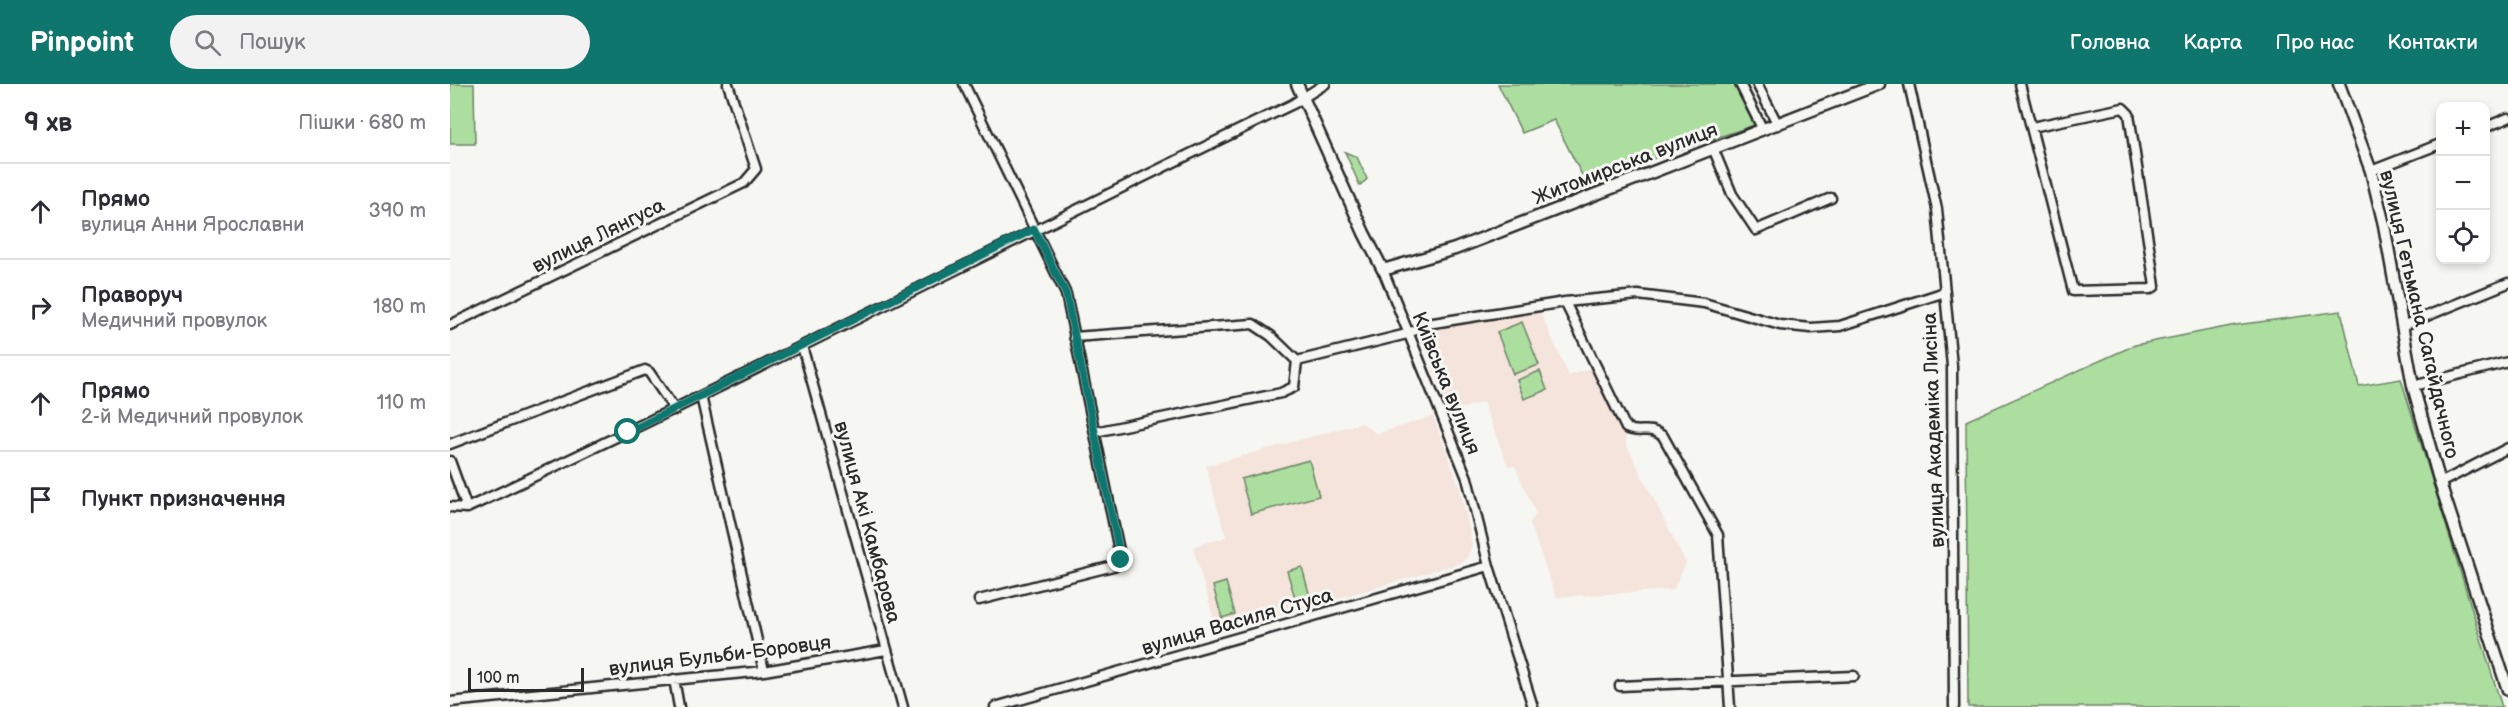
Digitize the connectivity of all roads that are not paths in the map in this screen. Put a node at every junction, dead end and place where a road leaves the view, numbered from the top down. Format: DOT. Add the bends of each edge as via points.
graph roads {
  1 [pos="728,84"];
  2 [pos="964,84"];
  3 [pos="1297,84"];
  4 [pos="1325,84"];
  5 [pos="1740,84"];
  6 [pos="1757,84"];
  7 [pos="1879,84"];
  8 [pos="1909,84"];
  9 [pos="2020,84"];
  10 [pos="2339,84"];
  11 [pos="1304,98"];
  12 [pos="2508,118"];
  13 [pos="1778,125"];
  14 [pos="2490,125"];
  15 [pos="2032,127"];
  16 [pos="1763,130"];
  17 [pos="2436,146"];
  18 [pos="1713,148"];
  19 [pos="2371,171"];
  20 [pos="1831,198"];
  21 [pos="1034,229"];
  22 [pos="1383,270"];
  23 [pos="2508,284"];
  24 [pos="1945,292"];
  25 [pos="1565,302"];
  26 [pos="450,325"];
  27 [pos="2402,326"];
  28 [pos="1407,334"];
  29 [pos="1074,337"];
  30 [pos="802,346"];
  31 [pos="1297,361"];
  32 [pos="2508,362"];
  33 [pos="2413,386"];
  34 [pos="701,396"];
  35 [pos="675,410"];
  36 [pos="1095,432"];
  37 [pos="450,444"];
  38 [pos="2508,448"];
  39 [pos="450,461"];
  40 [pos="2440,483"];
  41 [pos="450,507"];
  42 [pos="467,507"];
  43 [pos="1489,566"];
  44 [pos="979,600"];
  45 [pos="886,650"];
  46 [pos="764,671"];
  47 [pos="1854,676"];
  48 [pos="675,679"];
  49 [pos="1728,680"];
  50 [pos="1620,686"];
  51 [pos="2508,690"];
  52 [pos="450,702"];
  53 [pos="679,707"];
  54 [pos="903,707"];
  55 [pos="996,707"];
  56 [pos="1533,707"];
  57 [pos="1730,707"];
  58 [pos="1954,707"];
  1 -- 26 [label="street, вулиця Лянгуса" via="756,169 744,183"];
  2 -- 21 [label="street"];
  3 -- 11 [label="main road, Київська вулиця"];
  4 -- 11 [label="street"];
  5 -- 16 [label="street"];
  6 -- 13 [label="street"];
  7 -- 13 [label="main road, Житомирська вулиця"];
  8 -- 24 [label="street, вулиця Академіка Лисіна" via="1937,209"];
  9 -- 15 [label="street"];
  10 -- 19 [label="main road, вулиця Гетьмана Сагайдачного"];
  11 -- 21 [label="street"];
  11 -- 22 [label="main road, Київська вулиця"];
  12 -- 14 [label="street"];
  13 -- 16 [label="main road, Житомирська вулиця"];
  15 -- 15 [label="street" via="2073,291 2155,286 2129,114 2122,108"];
  16 -- 18 [label="main road, Житомирська вулиця"];
  17 -- 19 [label="street"];
  18 -- 20 [label="street" via="1732,194 1756,230"];
  18 -- 22 [label="main road, Житомирська вулиця" via="1455,249"];
  19 -- 27 [label="main road, вулиця Гетьмана Сагайдачного"];
  21 -- 29 [label="street" via="1066,294"];
  21 -- 30 [label="street"];
  22 -- 28 [label="street, Київська вулиця"];
  23 -- 27 [label="street"];
  24 -- 25 [label="street" via="1840,326 1811,328 1780,325 1704,303 1638,295"];
  24 -- 58 [label="street, вулиця Академіка Лисіна" via="1952,366"];
  25 -- 28 [label="street" via="1427,324"];
  25 -- 49 [label="street" via="1626,428 1654,430 1663,436 1718,535"];
  27 -- 33 [label="main road, вулиця Гетьмана Сагайдачного"];
  28 -- 31 [label="street"];
  28 -- 43 [label="street, Київська вулиця" via="1467,478"];
  29 -- 31 [label="street" via="1253,324"];
  29 -- 36 [label="street"];
  30 -- 34 [label="street"];
  30 -- 45 [label="street, вулиця Акі Камбарова"];
  31 -- 36 [label="street" via="1294,387 1281,393"];
  32 -- 33 [label="street"];
  33 -- 40 [label="main road, вулиця Гетьмана Сагайдачного"];
  34 -- 35 [label="street"];
  34 -- 46 [label="street"];
  35 -- 37 [label="street" via="645,370"];
  35 -- 42 [label="street"];
  36 -- 44 [label="street" via="1120,562"];
  38 -- 40 [label="street"];
  39 -- 42 [label="street"];
  40 -- 51 [label="main road, вулиця Гетьмана Сагайдачного"];
  41 -- 42 [label="street"];
  43 -- 55 [label="street, вулиця Василя Стуса"];
  43 -- 56 [label="street, Київська вулиця"];
  45 -- 46 [label="street, вулиця Бульби-Боровця"];
  45 -- 54 [label="street, вулиця Акі Камбарова"];
  46 -- 48 [label="street, вулиця Бульби-Боровця"];
  47 -- 49 [label="street"];
  48 -- 52 [label="street, вулиця Бульби-Боровця"];
  48 -- 53 [label="street"];
  49 -- 50 [label="street"];
  49 -- 57 [label="street"];
}
